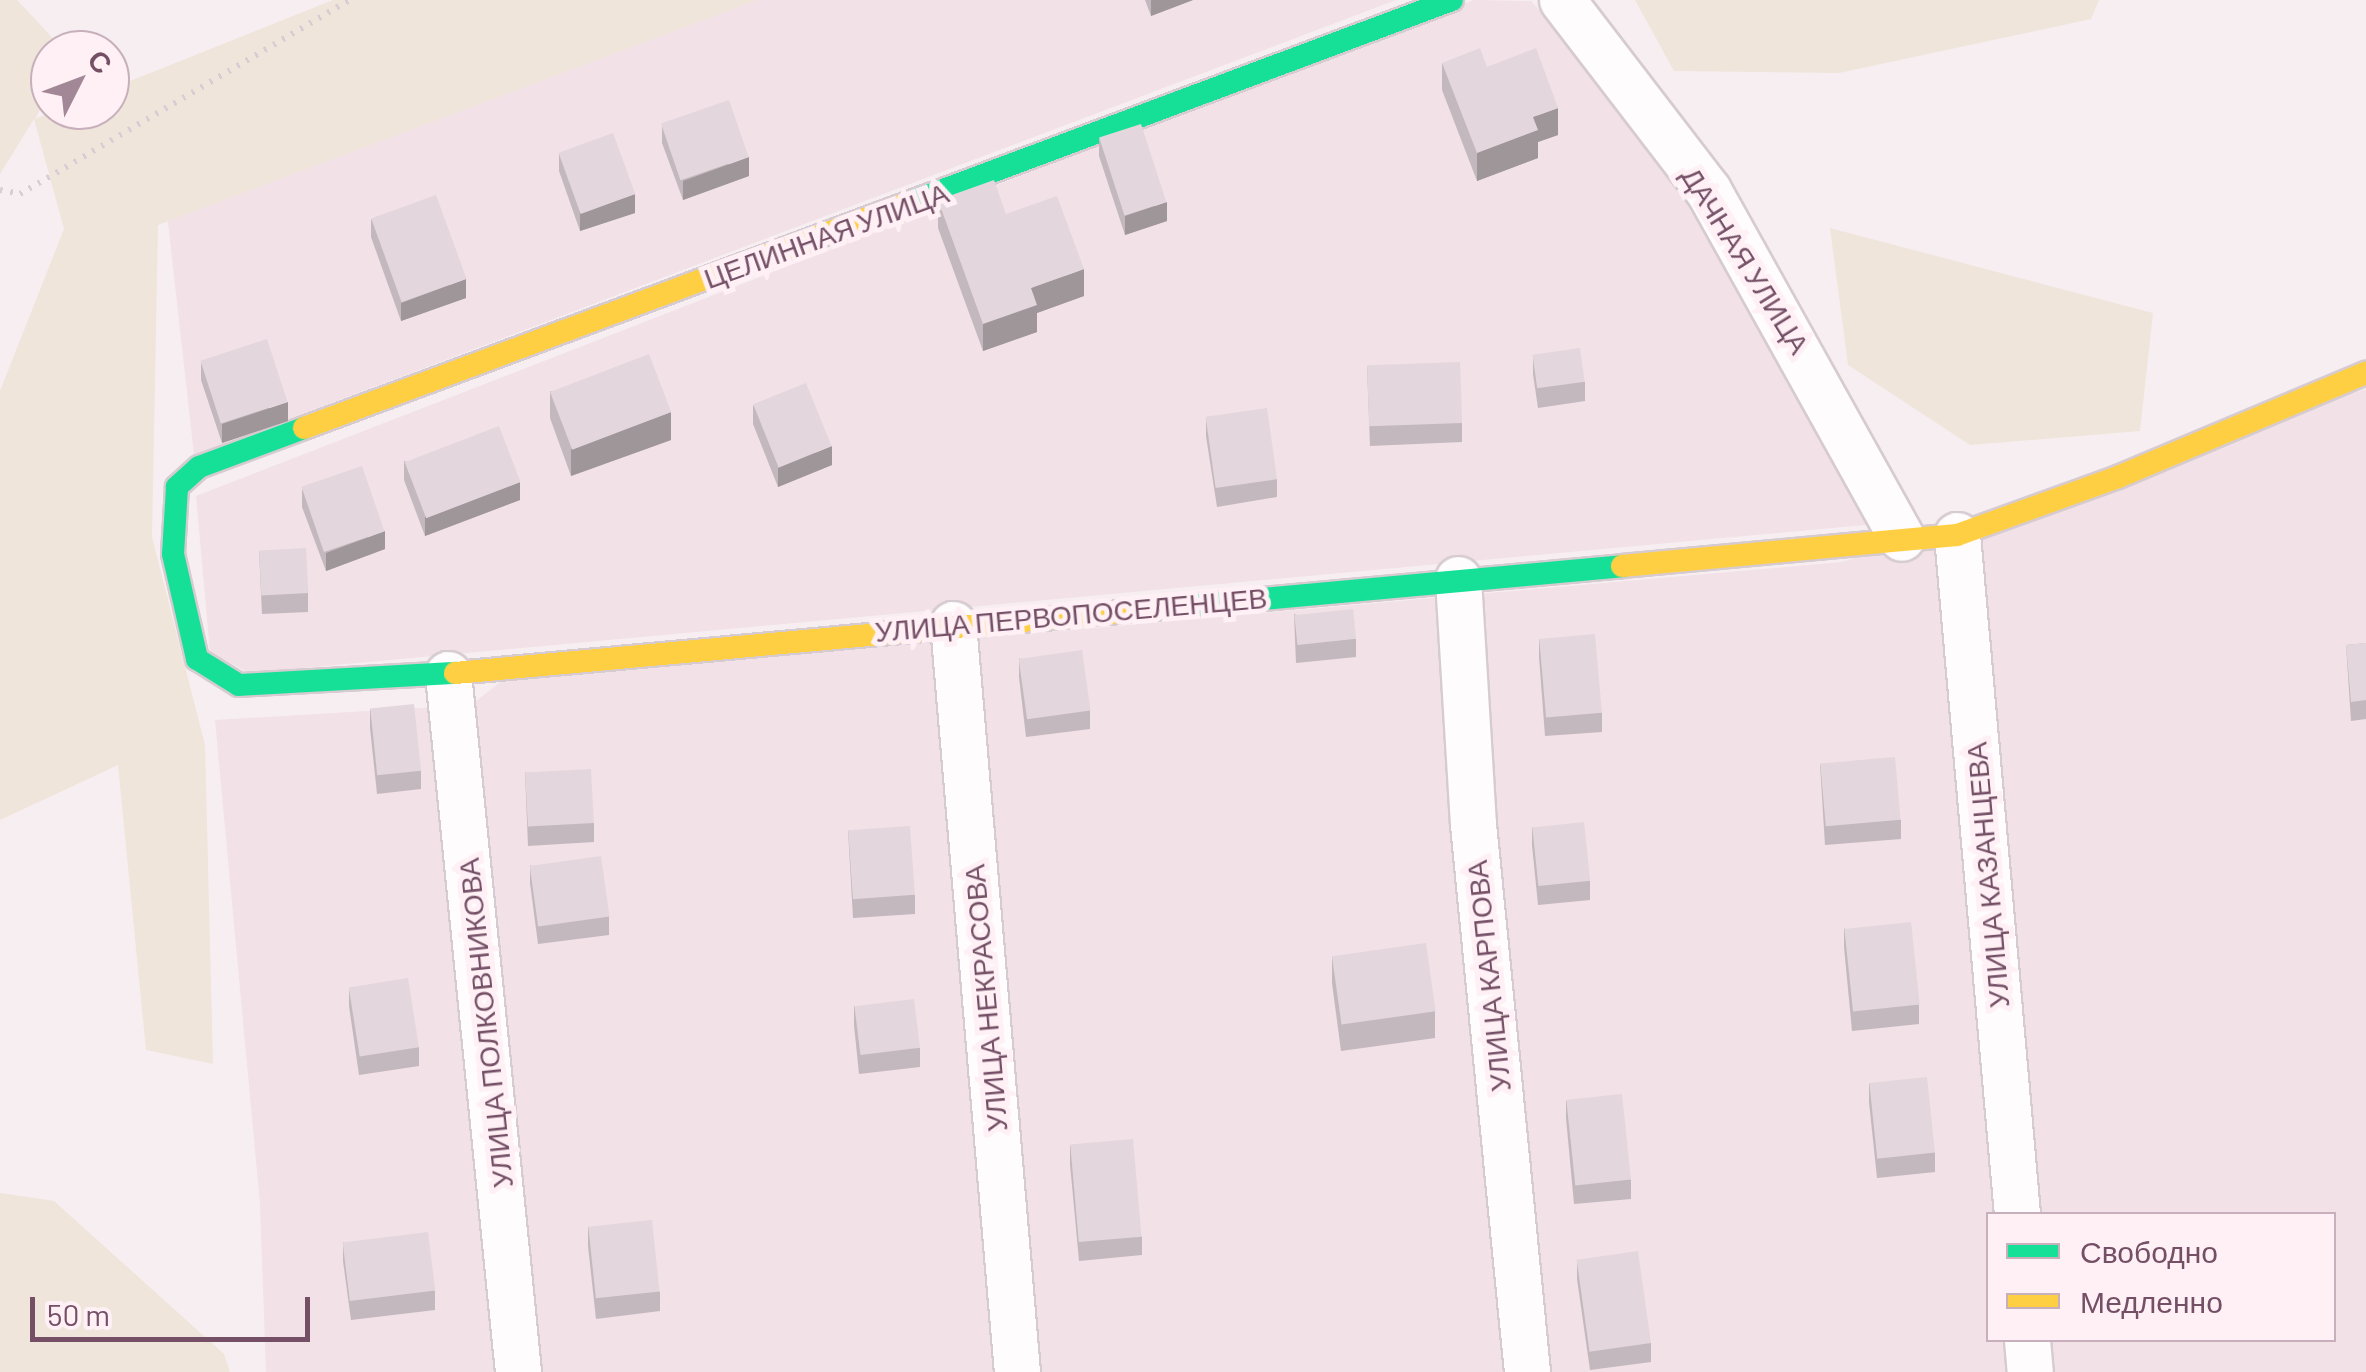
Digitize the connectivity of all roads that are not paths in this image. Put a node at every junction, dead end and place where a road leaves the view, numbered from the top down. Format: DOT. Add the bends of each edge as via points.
graph roads {
  1 [pos="1452,0"];
  2 [pos="1562,0"];
  3 [pos="2366,373"];
  4 [pos="1957,534"];
  5 [pos="1902,538"];
  6 [pos="1458,580"];
  7 [pos="953,624"];
  8 [pos="448,674"];
  9 [pos="239,685"];
  10 [pos="2017,1212"];
  11 [pos="2028,1342"];
  12 [pos="518,1372"];
  13 [pos="1017,1372"];
  14 [pos="1527,1372"];
  15 [pos="2030,1372"];
  1 -- 9 [label="street, ЦЕЛИННАЯ УЛИЦА" via="199,467 177,487 173,554 197,659"];
  2 -- 5 [label="street, ДАЧНАЯ УЛИЦА" via="1708,190"];
  3 -- 4 [label="street, УЛИЦА ПЕРВОПОСЕЛЕНЦЕВ" via="2118,476"];
  4 -- 5 [label="street, УЛИЦА ПЕРВОПОСЕЛЕНЦЕВ"];
  4 -- 10 [label="street, УЛИЦА КАЗАНЦЕВА"];
  5 -- 6 [label="street, УЛИЦА ПЕРВОПОСЕЛЕНЦЕВ"];
  6 -- 7 [label="street, УЛИЦА ПЕРВОПОСЕЛЕНЦЕВ"];
  6 -- 14 [label="street, УЛИЦА КАРПОВА" via="1473,824"];
  7 -- 8 [label="street, УЛИЦА ПЕРВОПОСЕЛЕНЦЕВ"];
  7 -- 13 [label="street, УЛИЦА НЕКРАСОВА"];
  8 -- 9 [label="street, УЛИЦА ПЕРВОПОСЕЛЕНЦЕВ"];
  8 -- 12 [label="street, УЛИЦА ПОЛКОВНИКОВА"];
  11 -- 15 [label="street"];
}
